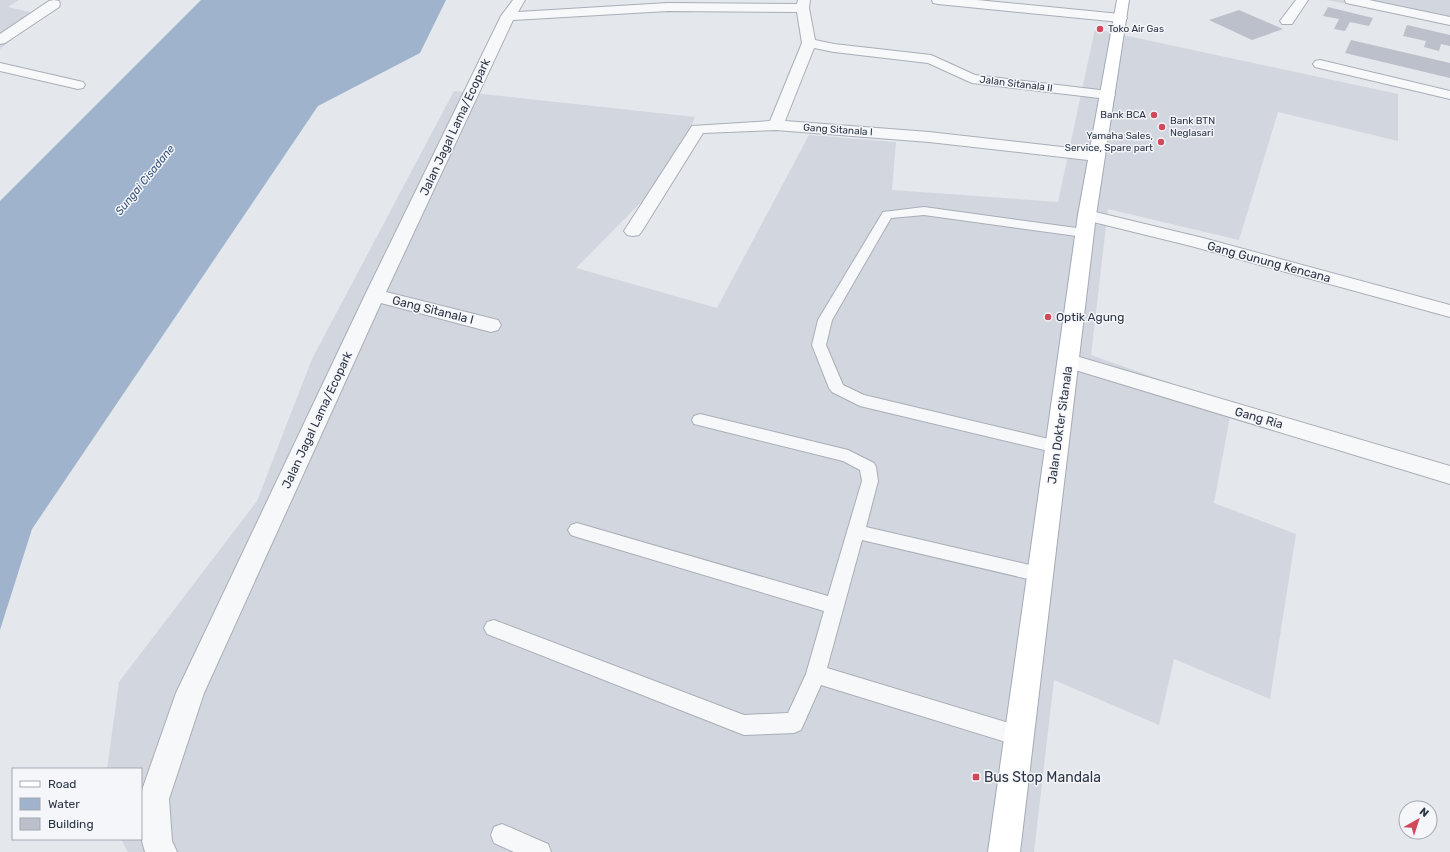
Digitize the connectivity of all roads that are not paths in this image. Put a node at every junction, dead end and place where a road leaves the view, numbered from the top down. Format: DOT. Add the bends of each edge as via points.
graph roads {
  1 [pos="938,0"];
  2 [pos="1123,0"];
  3 [pos="1302,0"];
  4 [pos="1351,0"];
  5 [pos="54,4"];
  6 [pos="804,4"];
  7 [pos="513,8"];
  8 [pos="1120,18"];
  9 [pos="1287,21"];
  10 [pos="1450,21"];
  11 [pos="0,40"];
  12 [pos="809,43"];
  13 [pos="1320,64"];
  14 [pos="0,67"];
  15 [pos="78,85"];
  16 [pos="1108,95"];
  17 [pos="1450,95"];
  18 [pos="776,125"];
  19 [pos="1097,156"];
  20 [pos="1085,224"];
  21 [pos="633,231"];
  22 [pos="375,295"];
  23 [pos="1450,311"];
  24 [pos="491,325"];
  25 [pos="1069,362"];
  26 [pos="700,420"];
  27 [pos="1057,447"];
  28 [pos="1450,475"];
  29 [pos="577,530"];
  30 [pos="857,532"];
  31 [pos="1041,574"];
  32 [pos="835,606"];
  33 [pos="494,628"];
  34 [pos="816,674"];
  35 [pos="1019,736"];
  36 [pos="502,835"];
  37 [pos="161,852"];
  38 [pos="540,852"];
  39 [pos="1004,852"];
  1 -- 8 [label="street"];
  2 -- 8 [label="main road, Jalan Dokter Sitanala"];
  3 -- 9 [label="street"];
  4 -- 10 [label="street"];
  5 -- 11 [label="street"];
  6 -- 7 [label="street"];
  6 -- 12 [label="street"];
  7 -- 22 [label="street, Jalan Jagal Lama/Ecopark"];
  8 -- 16 [label="main road, Jalan Dokter Sitanala"];
  12 -- 16 [label="street, Jalan Sitanala II" via="931,60 972,79"];
  12 -- 18 [label="street"];
  13 -- 17 [label="street"];
  14 -- 15 [label="street"];
  16 -- 19 [label="main road, Jalan Dokter Sitanala"];
  18 -- 19 [label="street, Gang Sitanala I" via="929,137"];
  18 -- 21 [label="street, Gang Sitanala I" via="698,129"];
  19 -- 20 [label="main road, Jalan Dokter Sitanala"];
  20 -- 23 [label="street, Gang Gunung Kencana" via="1197,242"];
  20 -- 25 [label="main road, Jalan Dokter Sitanala"];
  20 -- 27 [label="lane" via="924,211 887,215 825,320 819,346 837,388 860,400"];
  22 -- 24 [label="street, Gang Sitanala I"];
  22 -- 37 [label="street, Jalan Jagal Lama/Ecopark" via="190,693 154,799 157,841"];
  25 -- 27 [label="main road, Jalan Dokter Sitanala"];
  25 -- 28 [label="street, Gang Ria"];
  26 -- 30 [label="lane" via="848,456 868,467 870,481"];
  27 -- 31 [label="main road, Jalan Dokter Sitanala"];
  29 -- 32 [label="lane"];
  30 -- 31 [label="lane"];
  30 -- 32 [label="lane"];
  31 -- 35 [label="main road, Jalan Dokter Sitanala"];
  32 -- 34 [label="lane"];
  33 -- 34 [label="lane" via="744,725 794,723"];
  34 -- 35 [label="lane"];
  35 -- 39 [label="main road, Jalan Dokter Sitanala"];
  36 -- 38 [label="lane"];
}
